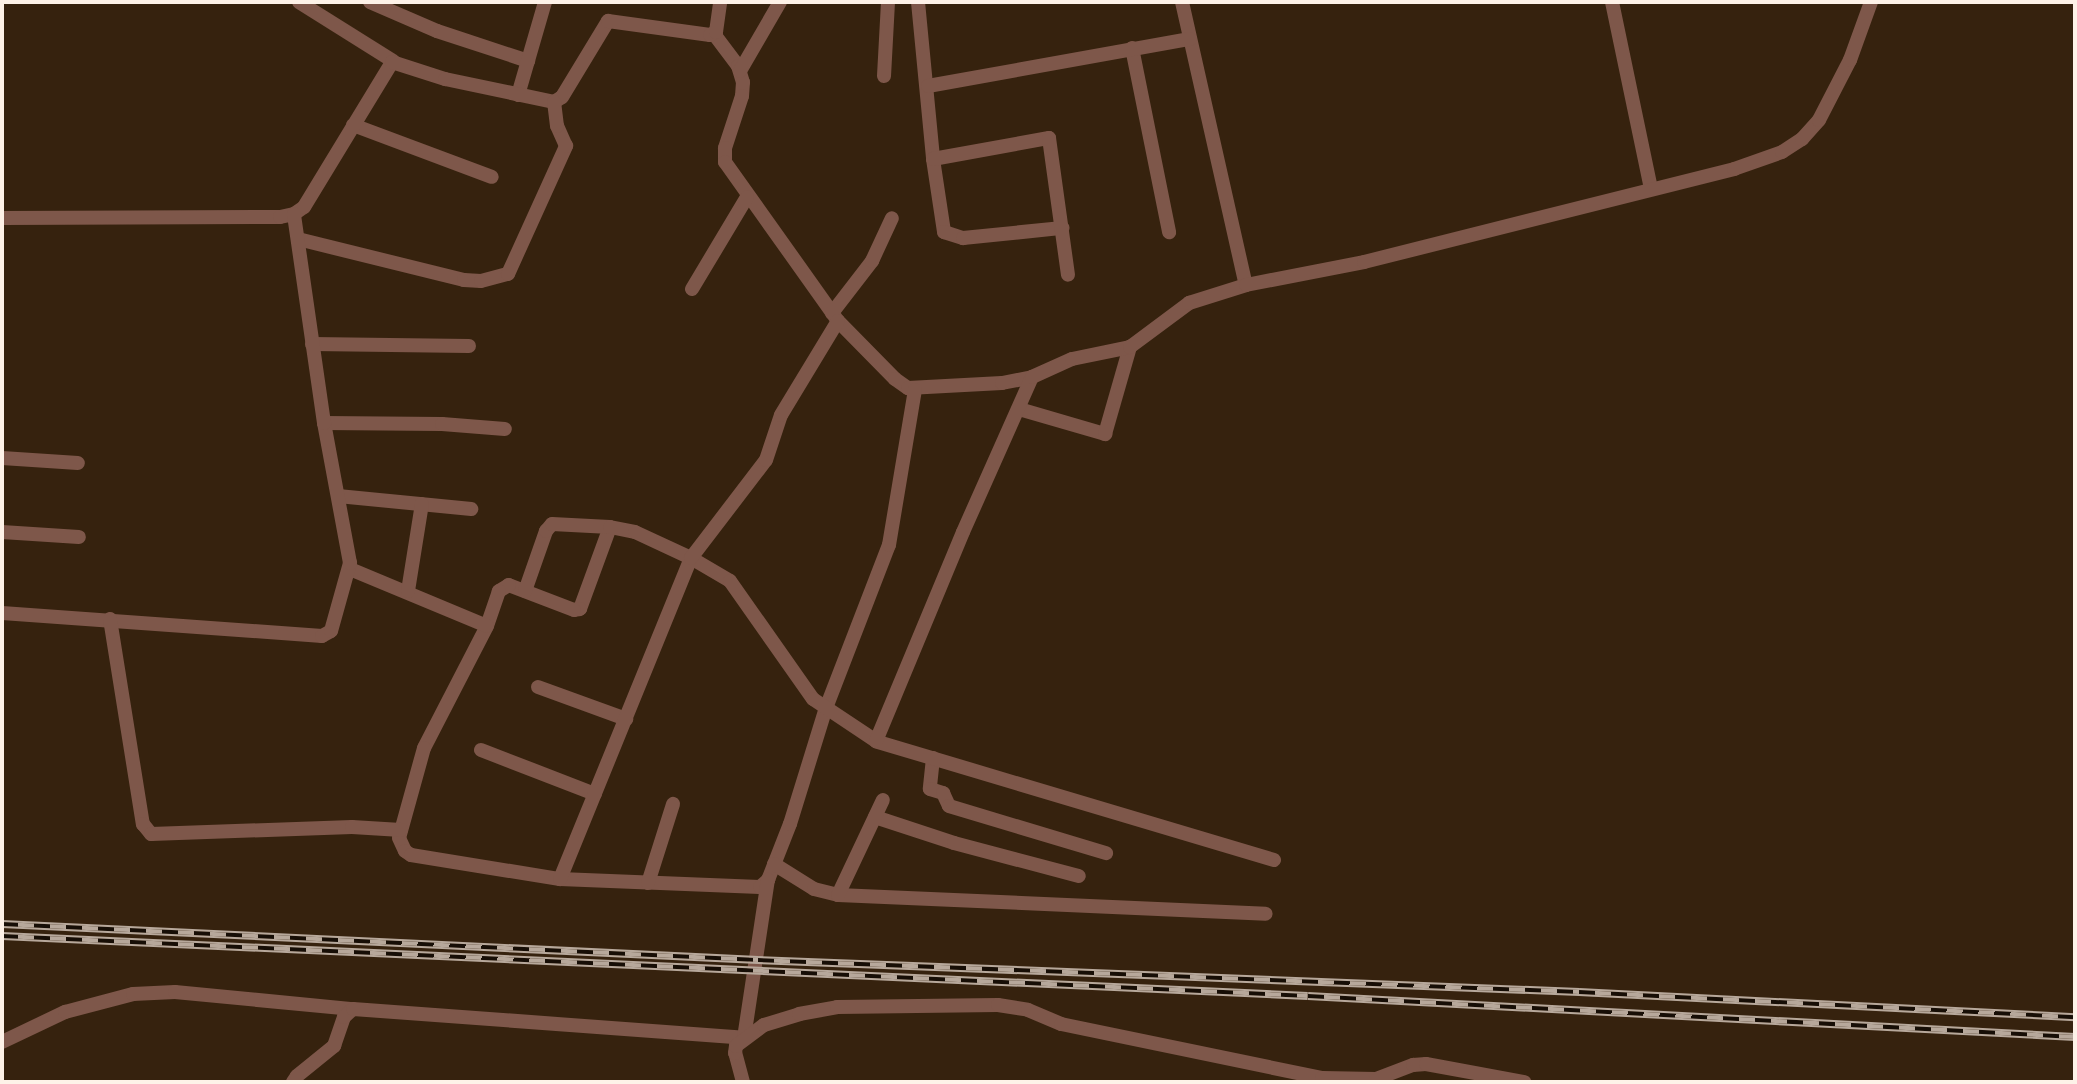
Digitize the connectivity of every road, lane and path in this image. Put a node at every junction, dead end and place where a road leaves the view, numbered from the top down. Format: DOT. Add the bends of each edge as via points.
graph roads {
  1 [pos="299,2"];
  2 [pos="370,2"];
  3 [pos="545,2"];
  4 [pos="720,2"];
  5 [pos="780,2"];
  6 [pos="888,2"];
  7 [pos="920,2"];
  8 [pos="1182,2"];
  9 [pos="1612,2"];
  10 [pos="1871,2"];
  11 [pos="319,8"];
  12 [pos="714,34"];
  13 [pos="1190,39"];
  14 [pos="1132,48"];
  15 [pos="393,61"];
  16 [pos="528,61"];
  17 [pos="740,71"];
  18 [pos="884,76"];
  19 [pos="928,86"];
  20 [pos="518,95"];
  21 [pos="554,102"];
  22 [pos="353,125"];
  23 [pos="933,159"];
  24 [pos="492,177"];
  25 [pos="1651,189"];
  26 [pos="747,197"];
  27 [pos="294,214"];
  28 [pos="2,218"];
  29 [pos="892,218"];
  30 [pos="1062,228"];
  31 [pos="1169,232"];
  32 [pos="298,239"];
  33 [pos="1068,275"];
  34 [pos="1246,285"];
  35 [pos="692,289"];
  36 [pos="835,317"];
  37 [pos="312,344"];
  38 [pos="469,346"];
  39 [pos="1130,347"];
  40 [pos="1032,377"];
  41 [pos="915,390"];
  42 [pos="1019,409"];
  43 [pos="324,423"];
  44 [pos="505,429"];
  45 [pos="2,458"];
  46 [pos="78,463"];
  47 [pos="338,496"];
  48 [pos="422,504"];
  49 [pos="471,509"];
  50 [pos="610,527"];
  51 [pos="2,532"];
  52 [pos="79,537"];
  53 [pos="691,558"];
  54 [pos="350,569"];
  55 [pos="408,591"];
  56 [pos="525,591"];
  57 [pos="2,613"];
  58 [pos="110,619"];
  59 [pos="487,626"];
  60 [pos="538,687"];
  61 [pos="826,708"];
  62 [pos="626,719"];
  63 [pos="876,741"];
  64 [pos="481,750"];
  65 [pos="933,758"];
  66 [pos="595,794"];
  67 [pos="883,800"];
  68 [pos="673,804"];
  69 [pos="875,817"];
  70 [pos="401,830"];
  71 [pos="1107,853"];
  72 [pos="1273,860"];
  73 [pos="774,864"];
  74 [pos="1079,876"];
  75 [pos="561,878"];
  76 [pos="768,880"];
  77 [pos="648,883"];
  78 [pos="838,895"];
  79 [pos="1266,914"];
  80 [pos="351,1009"];
  81 [pos="744,1038"];
  82 [pos="2,1042"];
  83 [pos="293,1082"];
  84 [pos="743,1082"];
  85 [pos="1524,1082"];
  1 -- 11 [label="street"];
  2 -- 16 [label="street" via="437,32"];
  3 -- 16 [label="street"];
  4 -- 12 [label="street"];
  5 -- 17 [label="street"];
  6 -- 18 [label="street"];
  7 -- 19 [label="street"];
  8 -- 13 [label="street"];
  9 -- 25 [label="street"];
  10 -- 25 [label="street" via="1838,84 1819,120 1802,139 1782,152 1734,169"];
  11 -- 15 [label="street"];
  12 -- 17 [label="street"];
  12 -- 21 [label="street" via="608,21 562,97"];
  13 -- 14 [label="street"];
  13 -- 34 [label="street"];
  14 -- 19 [label="street"];
  14 -- 31 [label="street"];
  15 -- 20 [label="street" via="445,79"];
  15 -- 22 [label="street"];
  16 -- 20 [label="street"];
  17 -- 26 [label="street" via="743,96 724,155"];
  19 -- 23 [label="street"];
  20 -- 21 [label="street"];
  21 -- 32 [label="street" via="566,146 508,274 464,280"];
  22 -- 24 [label="street"];
  22 -- 27 [label="street" via="304,207"];
  23 -- 30 [label="street" via="942,228 947,234 994,237"];
  23 -- 30 [label="street" via="1049,138"];
  25 -- 34 [label="street" via="1364,262"];
  26 -- 35 [label="street"];
  26 -- 36 [label="street"];
  27 -- 28 [label="street"];
  27 -- 32 [label="street"];
  29 -- 36 [label="street" via="872,261"];
  30 -- 33 [label="street"];
  32 -- 37 [label="street"];
  34 -- 39 [label="street" via="1189,303"];
  36 -- 41 [label="street" via="895,379"];
  36 -- 53 [label="street" via="781,415 766,460"];
  37 -- 38 [label="street"];
  37 -- 43 [label="street"];
  39 -- 40 [label="street" via="1072,359"];
  39 -- 42 [label="street" via="1105,434"];
  40 -- 41 [label="street"];
  40 -- 42 [label="street"];
  41 -- 61 [label="street" via="889,545"];
  42 -- 63 [label="street"];
  43 -- 44 [label="street"];
  43 -- 47 [label="street"];
  45 -- 46 [label="street"];
  47 -- 48 [label="street"];
  47 -- 54 [label="street"];
  48 -- 49 [label="street"];
  48 -- 55 [label="street"];
  50 -- 53 [label="street"];
  50 -- 56 [label="street" via="548,526"];
  50 -- 56 [label="street" via="582,608 574,610"];
  51 -- 52 [label="street"];
  53 -- 61 [label="street" via="730,581 813,699"];
  53 -- 62 [label="street"];
  54 -- 55 [label="street"];
  54 -- 58 [label="street" via="331,631 322,636"];
  55 -- 59 [label="street"];
  56 -- 59 [label="street" via="502,587"];
  57 -- 58 [label="street"];
  58 -- 70 [label="street" via="143,824 151,834 352,827"];
  59 -- 70 [label="street" via="424,748"];
  60 -- 62 [label="street"];
  61 -- 63 [label="street"];
  61 -- 73 [label="street"];
  62 -- 66 [label="street"];
  63 -- 65 [label="street"];
  64 -- 66 [label="street"];
  65 -- 71 [label="street" via="930,789 943,793 949,806"];
  65 -- 72 [label="street"];
  66 -- 75 [label="street"];
  67 -- 69 [label="street"];
  68 -- 77 [label="street"];
  69 -- 74 [label="street"];
  69 -- 78 [label="street"];
  70 -- 75 [label="street" via="399,838 411,855"];
  73 -- 76 [label="street"];
  73 -- 78 [label="street" via="814,889"];
  75 -- 77 [label="street"];
  76 -- 77 [label="street" via="750,888"];
  76 -- 81 [label="street"];
  78 -- 79 [label="street"];
  80 -- 81 [label="street"];
  80 -- 82 [label="street" via="188,993 133,994 65,1012"];
  80 -- 83 [label="street" via="334,1046"];
  81 -- 84 [label="street" via="735,1053"];
  81 -- 85 [label="street" via="764,1025 837,1007 998,1005 1028,1010 1061,1024 1322,1078 1376,1079 1426,1064"];
}
